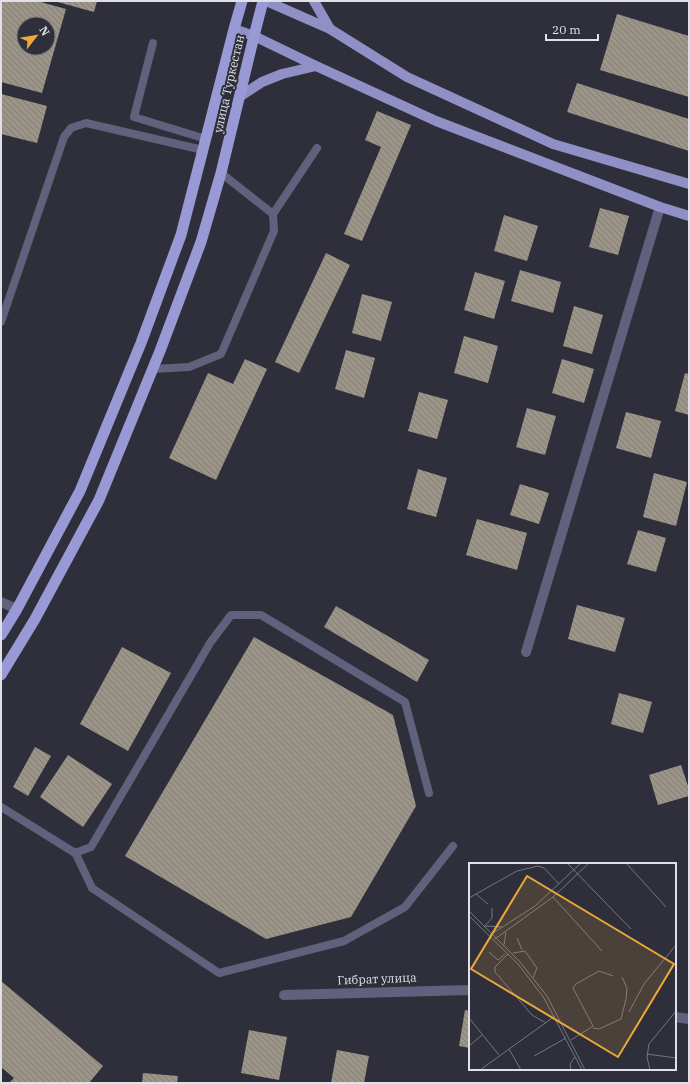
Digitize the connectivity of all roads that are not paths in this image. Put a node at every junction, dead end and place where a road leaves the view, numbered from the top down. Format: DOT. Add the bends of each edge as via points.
graph roads {
  1 [pos="242,1"];
  2 [pos="265,1"];
  3 [pos="314,1"];
  4 [pos="234,29"];
  5 [pos="330,29"];
  6 [pos="254,36"];
  7 [pos="153,43"];
  8 [pos="316,66"];
  9 [pos="240,97"];
  10 [pos="206,139"];
  11 [pos="317,148"];
  12 [pos="203,150"];
  13 [pos="221,173"];
  14 [pos="689,184"];
  15 [pos="660,207"];
  16 [pos="273,214"];
  17 [pos="689,216"];
  18 [pos="1,322"];
  19 [pos="153,369"];
  20 [pos="1,602"];
  21 [pos="17,609"];
  22 [pos="1,635"];
  23 [pos="526,652"];
  24 [pos="1,675"];
  25 [pos="429,793"];
  26 [pos="1,806"];
  27 [pos="453,846"];
  28 [pos="75,852"];
  29 [pos="469,990"];
  30 [pos="284,995"];
  31 [pos="676,1017"];
  32 [pos="689,1019"];
  1 -- 4 [label="highway, улица Туркестан"];
  2 -- 5 [label="main road"];
  2 -- 6 [label="highway, улица Туркестан"];
  3 -- 5 [label="main road"];
  4 -- 6 [label="main road"];
  4 -- 10 [label="highway, улица Туркестан"];
  5 -- 14 [label="main road" via="407,77 553,144"];
  6 -- 8 [label="main road"];
  6 -- 9 [label="highway, улица Туркестан"];
  7 -- 10 [label="lane" via="134,117"];
  8 -- 9 [label="main road" via="262,82"];
  8 -- 15 [label="main road" via="436,121"];
  9 -- 13 [label="highway, улица Туркестан"];
  10 -- 12 [label="highway, улица Туркестан"];
  11 -- 16 [label="lane"];
  12 -- 18 [label="lane" via="86,123 71,128 64,137"];
  12 -- 21 [label="highway, улица Туркестан" via="181,235 141,344 80,491"];
  13 -- 16 [label="lane"];
  13 -- 19 [label="highway, улица Туркестан" via="201,242"];
  15 -- 17 [label="main road"];
  15 -- 23 [label="street"];
  16 -- 19 [label="lane" via="274,231 221,354 188,367"];
  19 -- 24 [label="highway, улица Туркестан" via="99,500 35,619"];
  20 -- 21 [label="street"];
  21 -- 22 [label="highway, улица Туркестан"];
  25 -- 28 [label="lane" via="405,702 261,615 231,615 210,643 91,847"];
  26 -- 28 [label="lane"];
  27 -- 28 [label="lane" via="406,907 344,941 219,974 92,888"];
  29 -- 30 [label="street, Гибрат улица"];
  31 -- 32 [label="street"];
}
